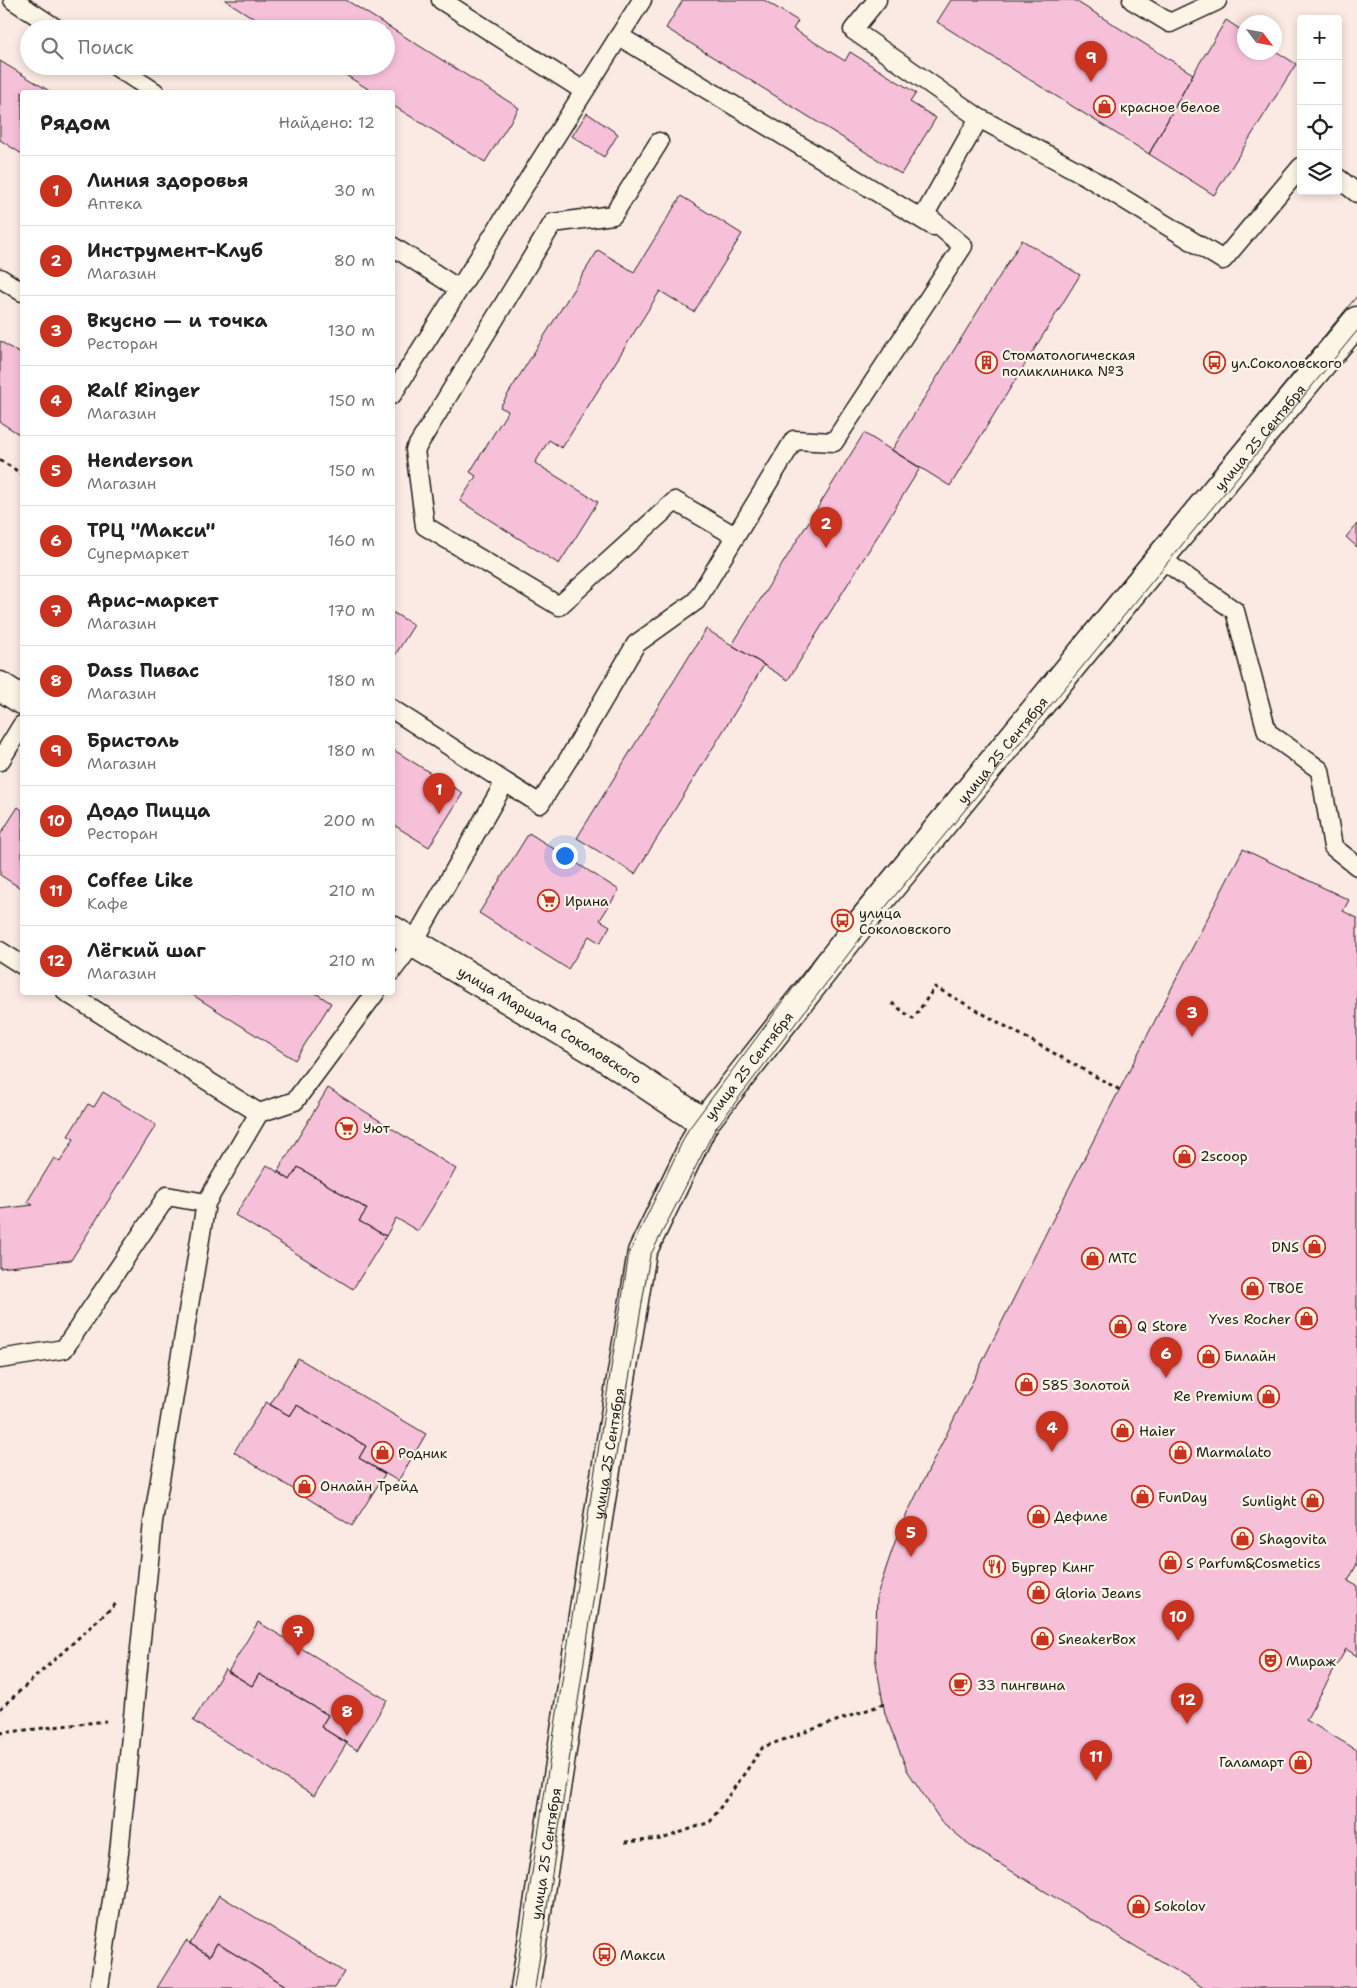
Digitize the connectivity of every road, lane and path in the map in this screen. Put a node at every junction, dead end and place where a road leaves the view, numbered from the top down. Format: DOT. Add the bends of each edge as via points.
graph roads {
  1 [pos="13,0"];
  2 [pos="441,0"];
  3 [pos="642,0"];
  4 [pos="877,0"];
  5 [pos="1132,0"];
  6 [pos="1217,1"];
  7 [pos="43,20"];
  8 [pos="619,36"];
  9 [pos="129,75"];
  10 [pos="152,90"];
  11 [pos="584,91"];
  12 [pos="979,118"];
  13 [pos="659,142"];
  14 [pos="1297,173"];
  15 [pos="1342,181"];
  16 [pos="1357,193"];
  17 [pos="952,237"];
  18 [pos="395,248"];
  19 [pos="0,278"];
  20 [pos="459,290"];
  21 [pos="20,291"];
  22 [pos="1357,320"];
  23 [pos="395,390"];
  24 [pos="0,460"];
  25 [pos="20,473"];
  26 [pos="735,536"];
  27 [pos="1160,558"];
  28 [pos="0,686"];
  29 [pos="20,699"];
  30 [pos="395,711"];
  31 [pos="20,728"];
  32 [pos="0,761"];
  33 [pos="505,782"];
  34 [pos="1357,866"];
  35 [pos="403,936"];
  36 [pos="0,951"];
  37 [pos="395,961"];
  38 [pos="20,964"];
  39 [pos="71,995"];
  40 [pos="374,995"];
  41 [pos="892,1003"];
  42 [pos="1120,1090"];
  43 [pos="258,1113"];
  44 [pos="704,1123"];
  45 [pos="206,1203"];
  46 [pos="0,1359"];
  47 [pos="148,1575"];
  48 [pos="884,1704"];
  49 [pos="0,1709"];
  50 [pos="134,1717"];
  51 [pos="0,1733"];
  52 [pos="625,1842"];
  53 [pos="99,1988"];
  54 [pos="525,1988"];
  1 -- 7 [label="lane"];
  2 -- 11 [label="lane"];
  3 -- 8 [label="lane"];
  4 -- 12 [label="lane" via="852,30"];
  5 -- 6 [label="lane" via="1170,23"];
  8 -- 11 [label="lane"];
  8 -- 17 [label="lane"];
  9 -- 10 [label="lane"];
  11 -- 20 [label="lane"];
  12 -- 14 [label="lane" via="1083,174 1223,260"];
  12 -- 17 [label="lane" via="925,214"];
  13 -- 26 [label="lane" via="614,215 553,223 548,231 415,450 425,526 559,606 675,501"];
  15 -- 16 [label="lane"];
  17 -- 26 [label="lane" via="963,246 834,442 794,440"];
  18 -- 20 [label="lane"];
  19 -- 21 [label="lane"];
  20 -- 23 [label="lane"];
  22 -- 27 [label="main road, улица 25 Сентября"];
  24 -- 25 [label="path"];
  26 -- 33 [label="lane" via="696,600 636,644 540,804"];
  27 -- 34 [label="lane" via="1235,611 1267,732 1320,770 1333,847"];
  27 -- 44 [label="main road, улица 25 Сентября" via="862,922"];
  28 -- 29 [label="main road"];
  30 -- 33 [label="lane"];
  31 -- 32 [label="lane"];
  33 -- 35 [label="lane"];
  35 -- 37 [label="lane"];
  35 -- 44 [label="main road, улица Маршала Соколовского" via="605,1057"];
  36 -- 38 [label="lane"];
  39 -- 43 [label="lane"];
  40 -- 43 [label="lane" via="295,1101"];
  41 -- 42 [label="path" via="913,1019 936,987"];
  43 -- 45 [label="lane"];
  44 -- 54 [label="main road, улица 25 Сентября" via="642,1252"];
  45 -- 46 [label="lane" via="167,1196 64,1349"];
  45 -- 47 [label="lane" via="153,1522"];
  47 -- 49 [label="path"];
  47 -- 50 [label="lane"];
  48 -- 52 [label="path" via="763,1747 710,1822 662,1839"];
  50 -- 51 [label="path"];
  50 -- 53 [label="lane" via="119,1853"];
}
